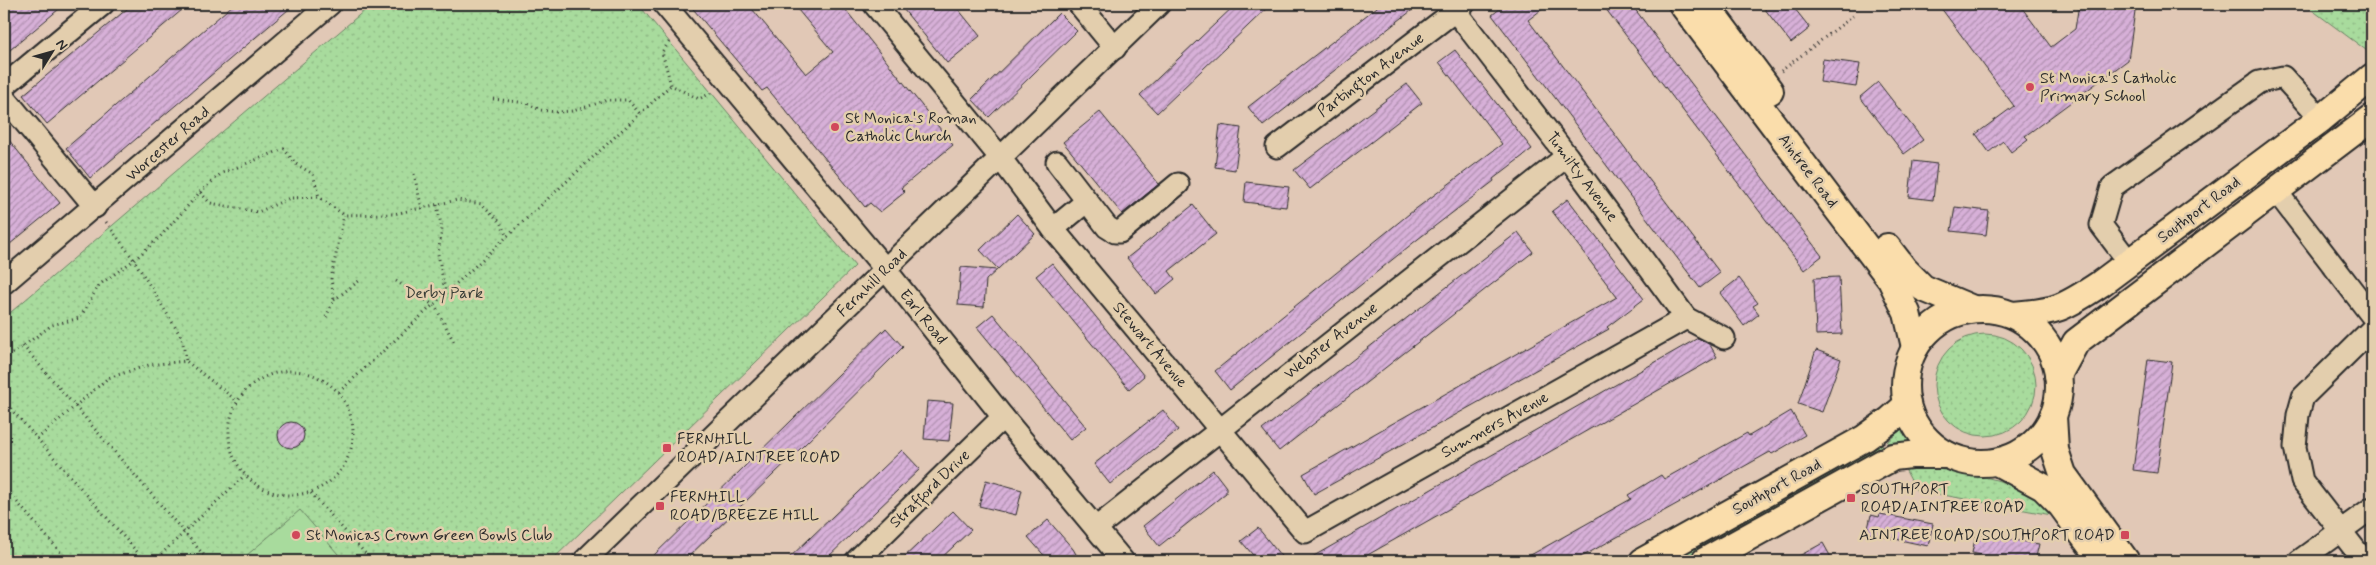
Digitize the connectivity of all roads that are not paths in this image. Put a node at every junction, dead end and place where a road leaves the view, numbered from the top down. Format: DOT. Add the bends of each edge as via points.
graph roads {
  1 [pos="104,4"];
  2 [pos="330,4"];
  3 [pos="664,4"];
  4 [pos="874,4"];
  5 [pos="1079,4"];
  6 [pos="1158,4"];
  7 [pos="1682,4"];
  8 [pos="1705,4"];
  9 [pos="1457,6"];
  10 [pos="1115,48"];
  11 [pos="2372,77"];
  12 [pos="4,86"];
  13 [pos="4,97"];
  14 [pos="2372,118"];
  15 [pos="2321,119"];
  16 [pos="1277,147"];
  17 [pos="999,156"];
  18 [pos="1566,156"];
  19 [pos="1057,162"];
  20 [pos="1178,184"];
  21 [pos="2276,191"];
  22 [pos="1087,201"];
  23 [pos="95,207"];
  24 [pos="1053,229"];
  25 [pos="2129,262"];
  26 [pos="886,270"];
  27 [pos="4,283"];
  28 [pos="1973,309"];
  29 [pos="2014,315"];
  30 [pos="2372,316"];
  31 [pos="1686,318"];
  32 [pos="2372,329"];
  33 [pos="1724,338"];
  34 [pos="1915,347"];
  35 [pos="2058,375"];
  36 [pos="1907,405"];
  37 [pos="2053,416"];
  38 [pos="1004,417"];
  39 [pos="1220,429"];
  40 [pos="1947,455"];
  41 [pos="1997,462"];
  42 [pos="2372,508"];
  43 [pos="1096,528"];
  44 [pos="2340,531"];
  45 [pos="1305,532"];
  46 [pos="584,561"];
  47 [pos="856,561"];
  48 [pos="1123,561"];
  49 [pos="1643,561"];
  50 [pos="1705,561"];
  51 [pos="2102,561"];
  52 [pos="2126,561"];
  53 [pos="2299,561"];
  54 [pos="2364,561"];
  1 -- 12 [label="street"];
  2 -- 23 [label="street, Worcester Road"];
  3 -- 26 [label="street, Earl Road"];
  4 -- 17 [label="street, Stewart Avenue"];
  5 -- 10 [label="street"];
  6 -- 10 [label="street, Fernhill Road"];
  7 -- 34 [label="main road, Aintree Road" via="1891,280 1907,313"];
  8 -- 28 [label="main road, Aintree Road" via="1904,269 1923,288"];
  9 -- 16 [label="street, Partington Avenue"];
  9 -- 18 [label="street, Tumilty Avenue"];
  10 -- 17 [label="street, Fernhill Road"];
  11 -- 15 [label="main road, Southport Road"];
  13 -- 23 [label="street"];
  14 -- 21 [label="main road, Southport Road"];
  15 -- 25 [label="main road, Southport Road"];
  15 -- 25 [label="street" via="2283,77 2259,82 2112,187 2101,225"];
  17 -- 24 [label="street, Stewart Avenue"];
  17 -- 26 [label="street, Fernhill Road"];
  18 -- 31 [label="street, Tumilty Avenue"];
  18 -- 39 [label="street, Webster Avenue"];
  19 -- 22 [label="street"];
  20 -- 22 [label="street" via="1120,232 1107,227"];
  21 -- 30 [label="street"];
  21 -- 35 [label="main road, Southport Road" via="2076,342"];
  22 -- 24 [label="street"];
  23 -- 27 [label="street, Worcester Road"];
  24 -- 39 [label="street, Stewart Avenue"];
  25 -- 29 [label="main road, Southport Road" via="2066,307"];
  26 -- 38 [label="street, Earl Road"];
  26 -- 46 [label="street, Fernhill Road"];
  28 -- 29 [label="main road" via="1994,309"];
  28 -- 34 [label="main road" via="1940,321"];
  29 -- 35 [label="main road" via="2041,336 2052,353"];
  31 -- 33 [label="street, Tumilty Avenue"];
  31 -- 45 [label="street, Summers Avenue"];
  32 -- 44 [label="street" via="2303,397 2298,415 2295,447 2302,481"];
  34 -- 36 [label="main road" via="1904,378"];
  35 -- 37 [label="main road" via="2058,400"];
  36 -- 40 [label="main road" via="1919,432"];
  36 -- 49 [label="main road, Southport Road" via="1865,438"];
  37 -- 41 [label="main road" via="2031,446"];
  37 -- 52 [label="main road" via="2055,450 2063,474"];
  38 -- 43 [label="street, Earl Road"];
  38 -- 47 [label="street, Strafford Drive"];
  39 -- 43 [label="street, Webster Avenue"];
  39 -- 45 [label="street, Stewart Avenue"];
  40 -- 41 [label="main road" via="1966,462"];
  40 -- 50 [label="main road, Southport Road" via="1893,457"];
  41 -- 51 [label="main road" via="2043,487 2061,505"];
  42 -- 44 [label="street"];
  43 -- 48 [label="street, Earl Road"];
  44 -- 53 [label="street"];
  44 -- 54 [label="street"];
}
